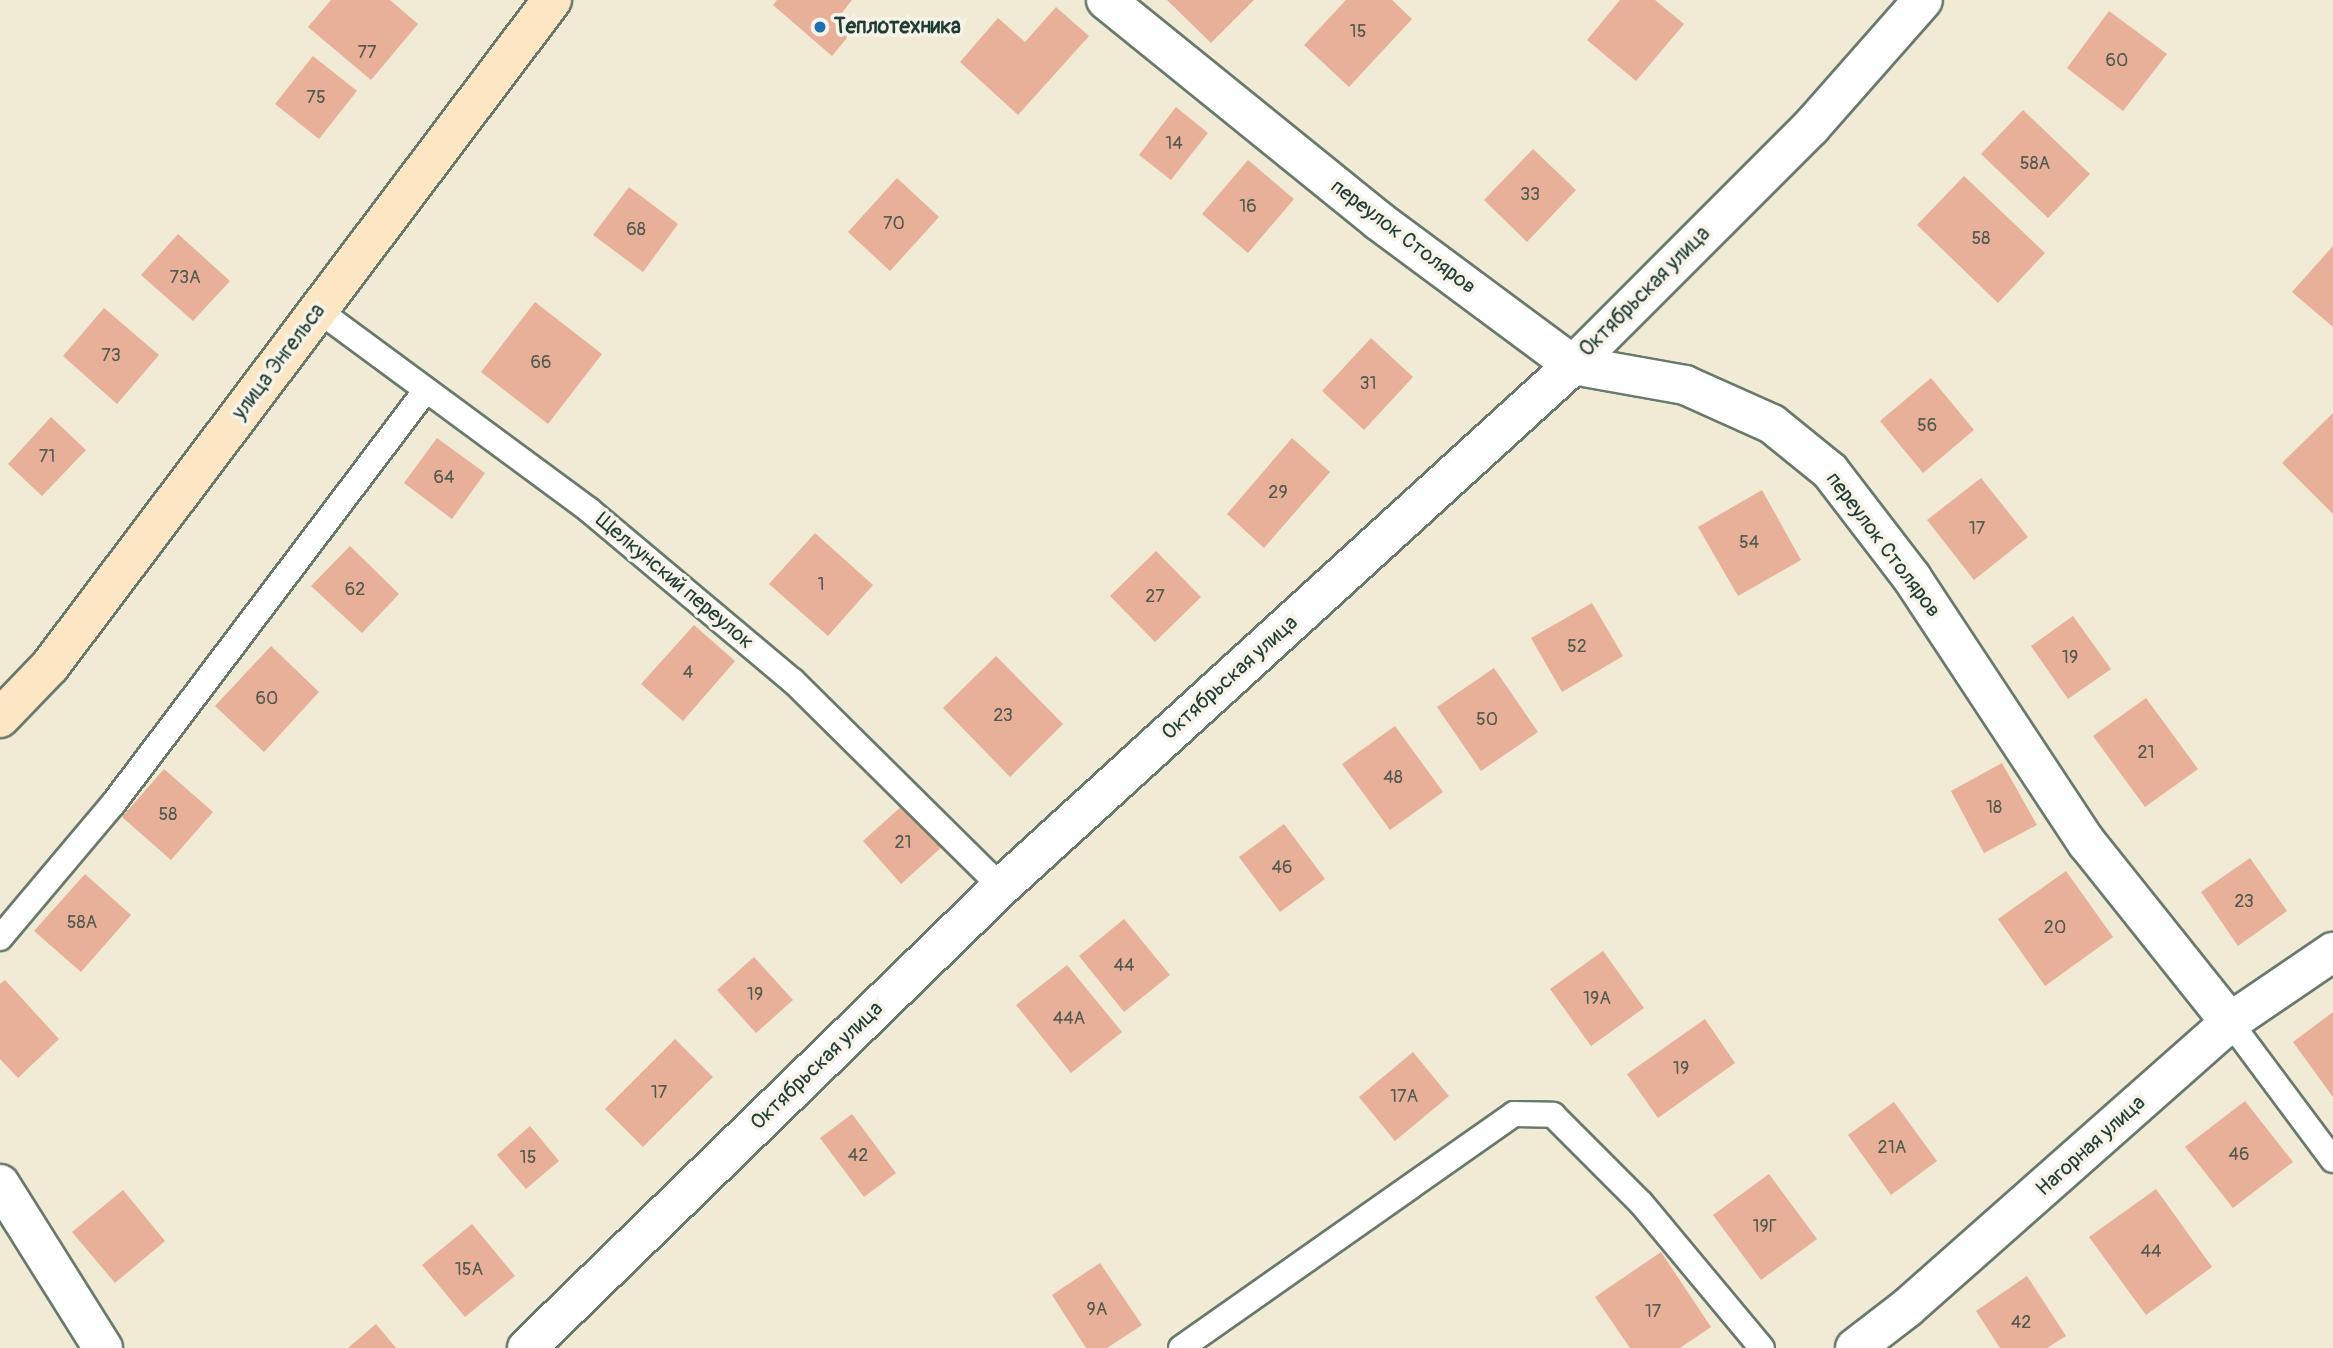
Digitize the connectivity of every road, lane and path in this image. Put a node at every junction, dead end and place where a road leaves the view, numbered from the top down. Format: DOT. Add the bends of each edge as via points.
graph roads {
  1 [pos="552,0"];
  2 [pos="1106,0"];
  3 [pos="1923,0"];
  4 [pos="318,310"];
  5 [pos="1573,365"];
  6 [pos="426,390"];
  7 [pos="0,718"];
  8 [pos="1001,887"];
  9 [pos="0,938"];
  10 [pos="2333,952"];
  11 [pos="2230,1022"];
  12 [pos="2333,1160"];
  13 [pos="0,1184"];
  14 [pos="103,1348"];
  15 [pos="527,1348"];
  16 [pos="1181,1348"];
  17 [pos="1762,1348"];
  18 [pos="1855,1348"];
  1 -- 4 [label="street, улица Энгельса"];
  2 -- 5 [label="street, переулок Столяров" via="1379,221"];
  3 -- 5 [label="street, Октябрьская улица" via="1811,127"];
  4 -- 6 [label="lane, Щелкунский переулок"];
  4 -- 7 [label="street, улица Энгельса" via="50,666"];
  5 -- 8 [label="street, Октябрьская улица"];
  5 -- 11 [label="street, переулок Столяров" via="1685,385 1772,424 1830,471 1912,578 2087,843"];
  6 -- 8 [label="lane, Щелкунский переулок" via="589,510 793,681"];
  6 -- 9 [label="lane" via="113,804"];
  8 -- 15 [label="street, Октябрьская улица"];
  10 -- 11 [label="street, Нагорная улица"];
  11 -- 12 [label="lane"];
  11 -- 18 [label="street, Нагорная улица" via="1907,1308"];
  13 -- 14 [label="street" via="73,1293"];
  16 -- 17 [label="lane" via="1514,1114 1553,1115 1641,1203"];
}
